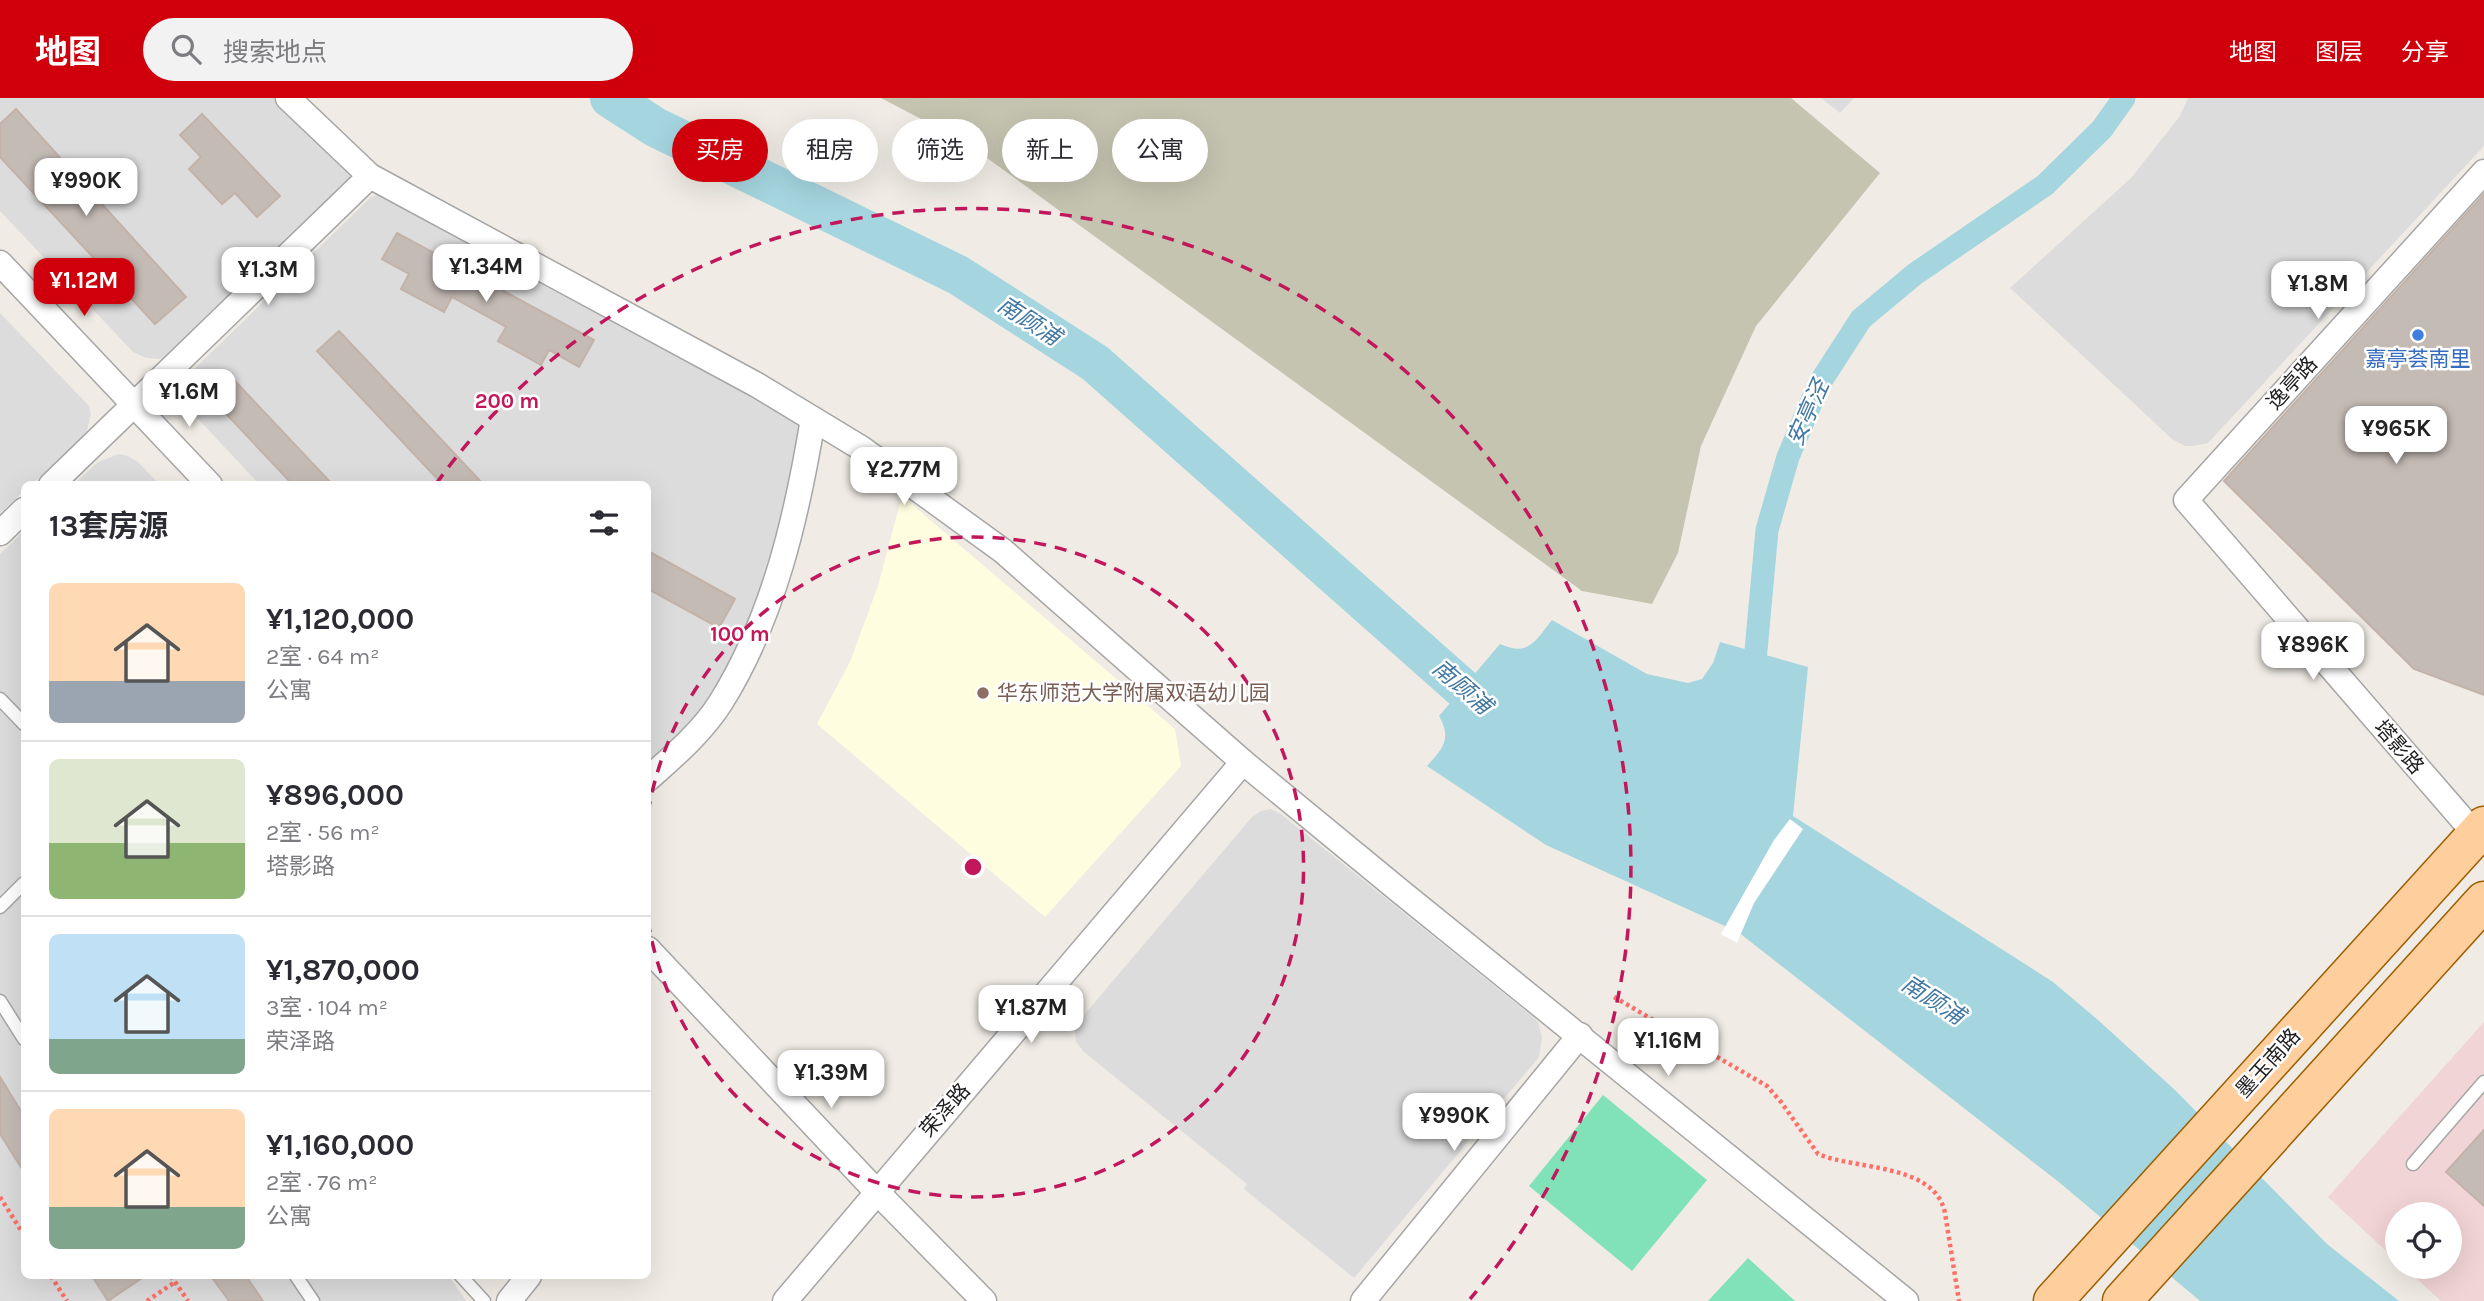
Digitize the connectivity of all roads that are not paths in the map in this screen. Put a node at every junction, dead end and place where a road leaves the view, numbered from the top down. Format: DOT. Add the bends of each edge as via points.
graph roads {
  1 [pos="288,98"];
  2 [pos="2484,172"];
  3 [pos="370,176"];
  4 [pos="0,263"];
  5 [pos="135,405"];
  6 [pos="813,419"];
  7 [pos="55,481"];
  8 [pos="206,481"];
  9 [pos="2186,500"];
  10 [pos="21,513"];
  11 [pos="0,533"];
  12 [pos="0,699"];
  13 [pos="21,721"];
  14 [pos="1243,762"];
  15 [pos="651,776"];
  16 [pos="2480,830"];
  17 [pos="21,886"];
  18 [pos="2484,901"];
  19 [pos="0,907"];
  20 [pos="651,952"];
  21 [pos="0,1001"];
  22 [pos="21,1034"];
  23 [pos="1580,1035"];
  24 [pos="2484,1082"];
  25 [pos="2413,1164"];
  26 [pos="876,1191"];
  27 [pos="298,1279"];
  28 [pos="464,1279"];
  29 [pos="527,1279"];
  30 [pos="2127,1296"];
  31 [pos="313,1301"];
  32 [pos="484,1301"];
  33 [pos="509,1301"];
  34 [pos="785,1301"];
  35 [pos="984,1301"];
  36 [pos="1363,1301"];
  37 [pos="1906,1301"];
  38 [pos="2053,1301"];
  1 -- 3 [label="street"];
  2 -- 9 [label="street, 逸亭路"];
  3 -- 5 [label="street"];
  3 -- 6 [label="street"];
  4 -- 5 [label="street"];
  5 -- 7 [label="street"];
  5 -- 8 [label="street"];
  6 -- 14 [label="street" via="861,448 1003,551"];
  6 -- 15 [label="street" via="802,485 778,576 745,657 720,704"];
  9 -- 16 [label="street, 塔影路"];
  10 -- 11 [label="street"];
  12 -- 13 [label="lane"];
  14 -- 23 [label="street"];
  14 -- 26 [label="street, 荣泽路"];
  16 -- 38 [label="main road, 墨玉南路"];
  17 -- 19 [label="lane"];
  18 -- 30 [label="main road"];
  20 -- 26 [label="street"];
  21 -- 22 [label="lane"];
  23 -- 36 [label="street"];
  23 -- 37 [label="street"];
  24 -- 25 [label="lane"];
  26 -- 34 [label="street, 荣泽路"];
  26 -- 35 [label="street"];
  27 -- 31 [label="lane"];
  28 -- 32 [label="lane"];
  29 -- 33 [label="street"];
}
